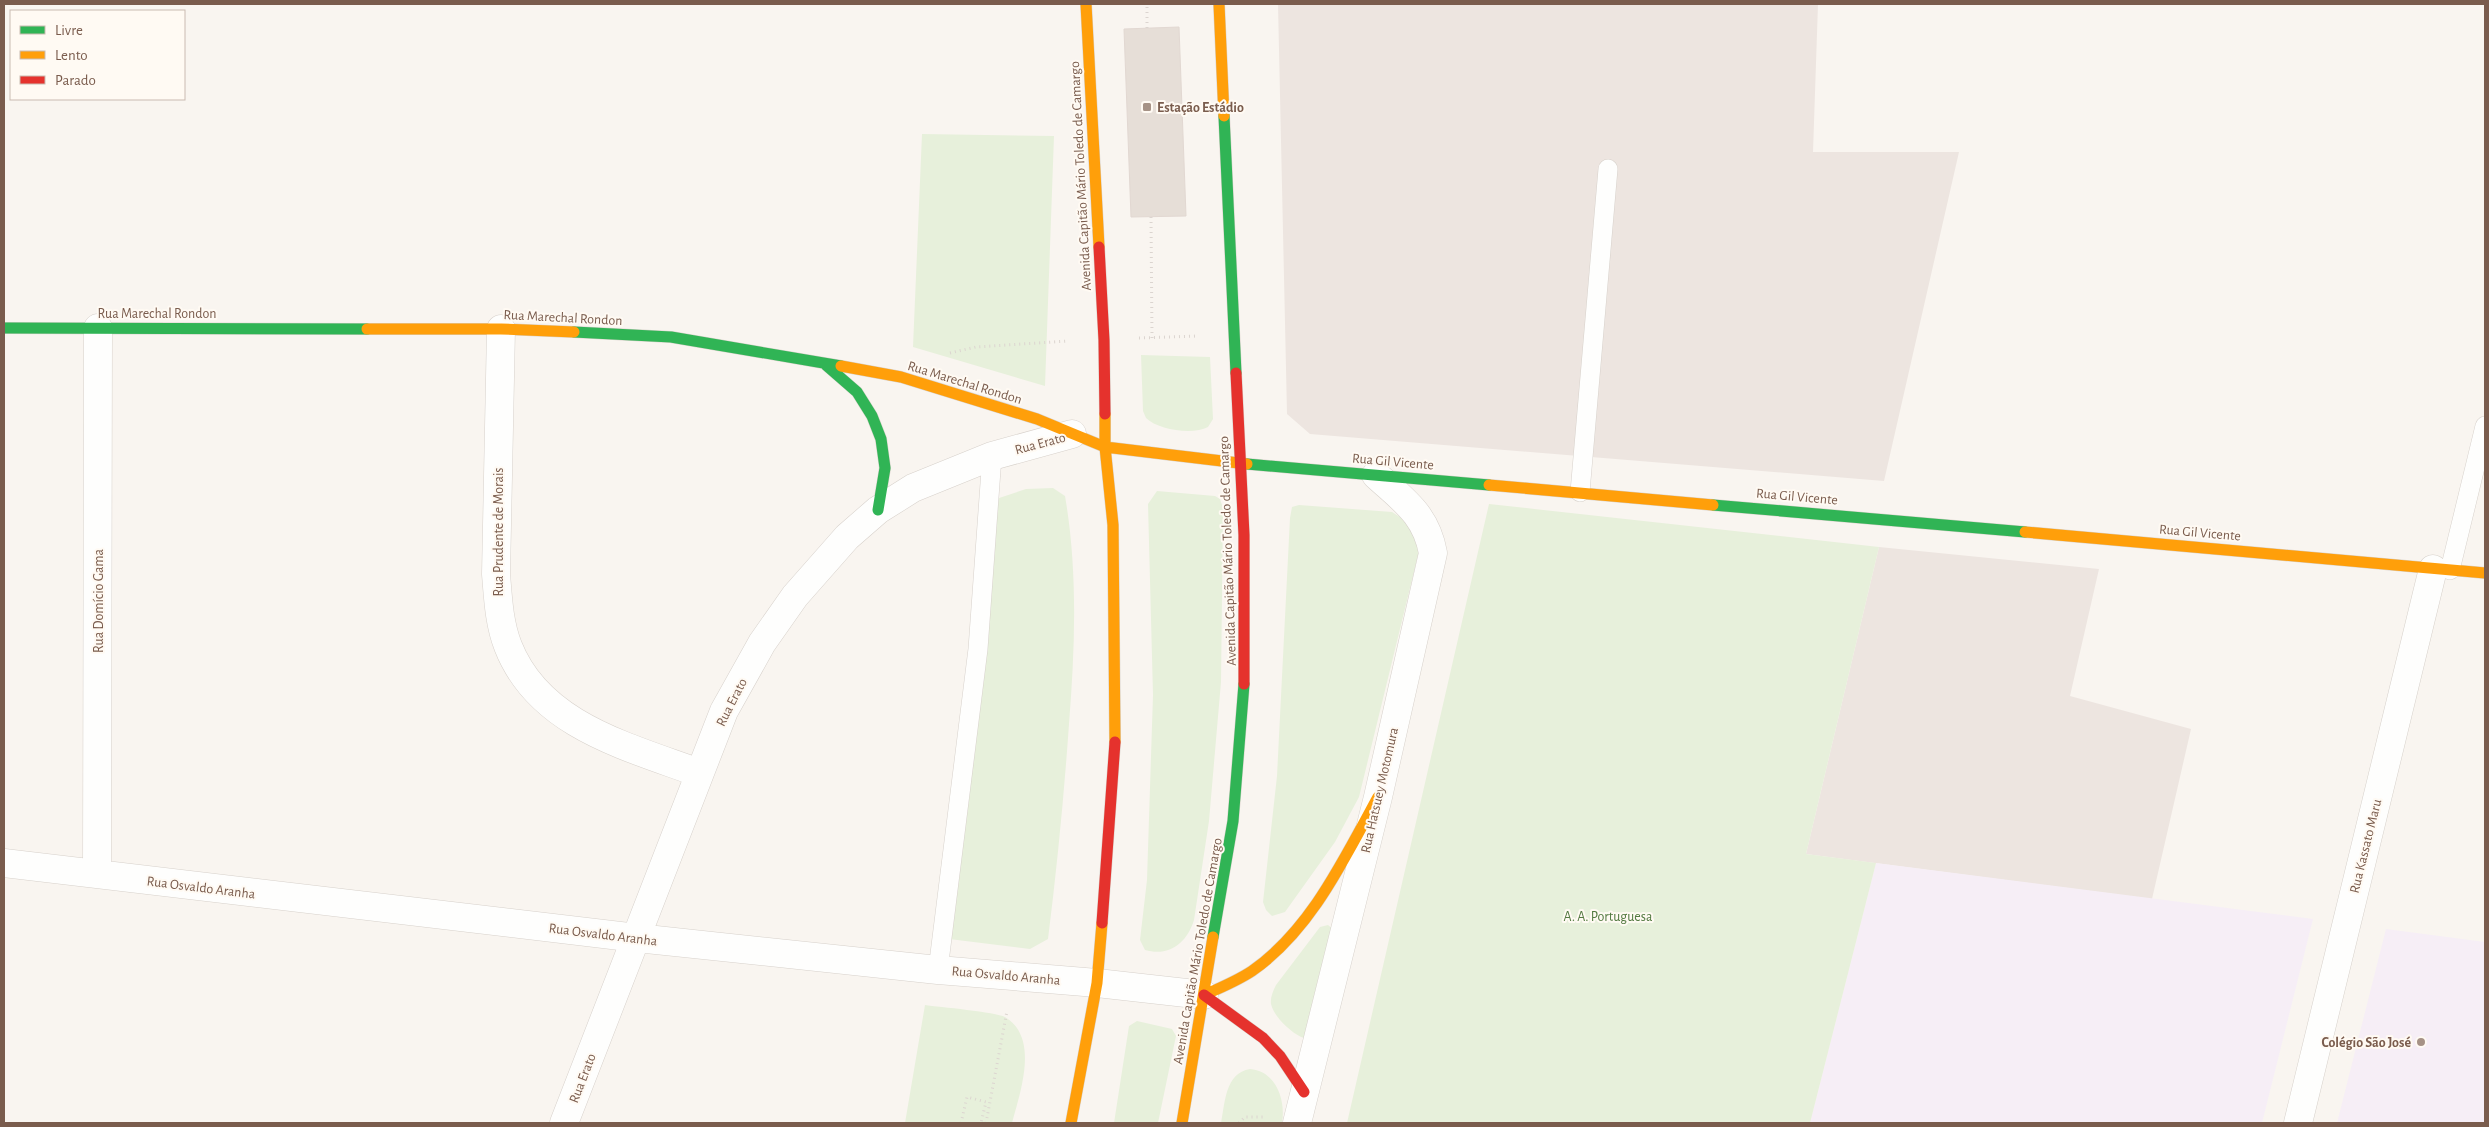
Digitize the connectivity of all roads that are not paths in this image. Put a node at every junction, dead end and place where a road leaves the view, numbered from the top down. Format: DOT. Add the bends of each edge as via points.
graph roads {
  1 [pos="1086,4"];
  2 [pos="1219,4"];
  3 [pos="1608,169"];
  4 [pos="4,328"];
  5 [pos="98,328"];
  6 [pos="501,329"];
  7 [pos="825,364"];
  8 [pos="2485,426"];
  9 [pos="1072,434"];
  10 [pos="1105,447"];
  11 [pos="992,456"];
  12 [pos="1240,463"];
  13 [pos="1376,475"];
  14 [pos="1580,492"];
  15 [pos="878,510"];
  16 [pos="2441,569"];
  17 [pos="2485,573"];
  18 [pos="699,773"];
  19 [pos="1378,797"];
  20 [pos="4,863"];
  21 [pos="97,874"];
  22 [pos="637,938"];
  23 [pos="938,970"];
  24 [pos="1097,983"];
  25 [pos="1204,995"];
  26 [pos="1304,1092"];
  27 [pos="564,1123"];
  28 [pos="1071,1123"];
  29 [pos="1182,1123"];
  30 [pos="1297,1123"];
  31 [pos="2298,1123"];
  1 -- 10 [label="street, Avenida Capitão Mário Toledo de Camargo" via="1104,340"];
  2 -- 12 [label="street, Avenida Capitão Mário Toledo de Camargo"];
  3 -- 14 [label="lane"];
  4 -- 5 [label="street, Rua Marechal Rondon"];
  5 -- 6 [label="street, Rua Marechal Rondon"];
  5 -- 21 [label="street, Rua Domício Gama"];
  6 -- 7 [label="street, Rua Marechal Rondon" via="671,337"];
  6 -- 18 [label="street, Rua Prudente de Morais" via="496,574 498,607 507,645 523,676 542,699 567,718 596,734"];
  7 -- 9 [label="street, Rua Marechal Rondon" via="901,378 986,402"];
  7 -- 15 [label="street" via="857,392 881,439 885,468"];
  8 -- 16 [label="lane"];
  9 -- 10 [label="street, Rua Marechal Rondon"];
  9 -- 11 [label="street, Rua Erato"];
  10 -- 12 [label="street, Rua Gil Vicente"];
  10 -- 24 [label="street, Avenida Capitão Mário Toledo de Camargo" via="1113,525 1115,754"];
  11 -- 15 [label="street, Rua Erato" via="913,488"];
  11 -- 23 [label="lane" via="978,649"];
  12 -- 13 [label="street, Rua Gil Vicente"];
  12 -- 25 [label="street, Avenida Capitão Mário Toledo de Camargo" via="1245,663 1241,746 1234,821"];
  13 -- 14 [label="street, Rua Gil Vicente"];
  13 -- 19 [label="street, Rua Hatsuey Motomura" via="1423,521 1433,552"];
  14 -- 16 [label="street, Rua Gil Vicente"];
  15 -- 18 [label="street, Rua Erato" via="847,537 795,596 762,643 724,711"];
  16 -- 17 [label="street, Rua Gil Vicente"];
  16 -- 31 [label="street, Rua Kassato Maru"];
  18 -- 22 [label="street, Rua Erato"];
  19 -- 25 [label="street" via="1335,874 1298,926 1253,971"];
  19 -- 26 [label="street, Rua Hatsuey Motomura"];
  20 -- 21 [label="street, Rua Osvaldo Aranha"];
  21 -- 22 [label="street, Rua Osvaldo Aranha"];
  22 -- 23 [label="street, Rua Osvaldo Aranha"];
  22 -- 27 [label="street, Rua Erato"];
  23 -- 24 [label="street, Rua Osvaldo Aranha"];
  24 -- 25 [label="street, Rua Osvaldo Aranha"];
  24 -- 28 [label="street, Avenida Capitão Mário Toledo de Camargo"];
  25 -- 26 [label="street" via="1263,1038 1280,1056"];
  25 -- 29 [label="street, Avenida Capitão Mário Toledo de Camargo"];
  26 -- 30 [label="street, Rua Hatsuey Motomura"];
}
